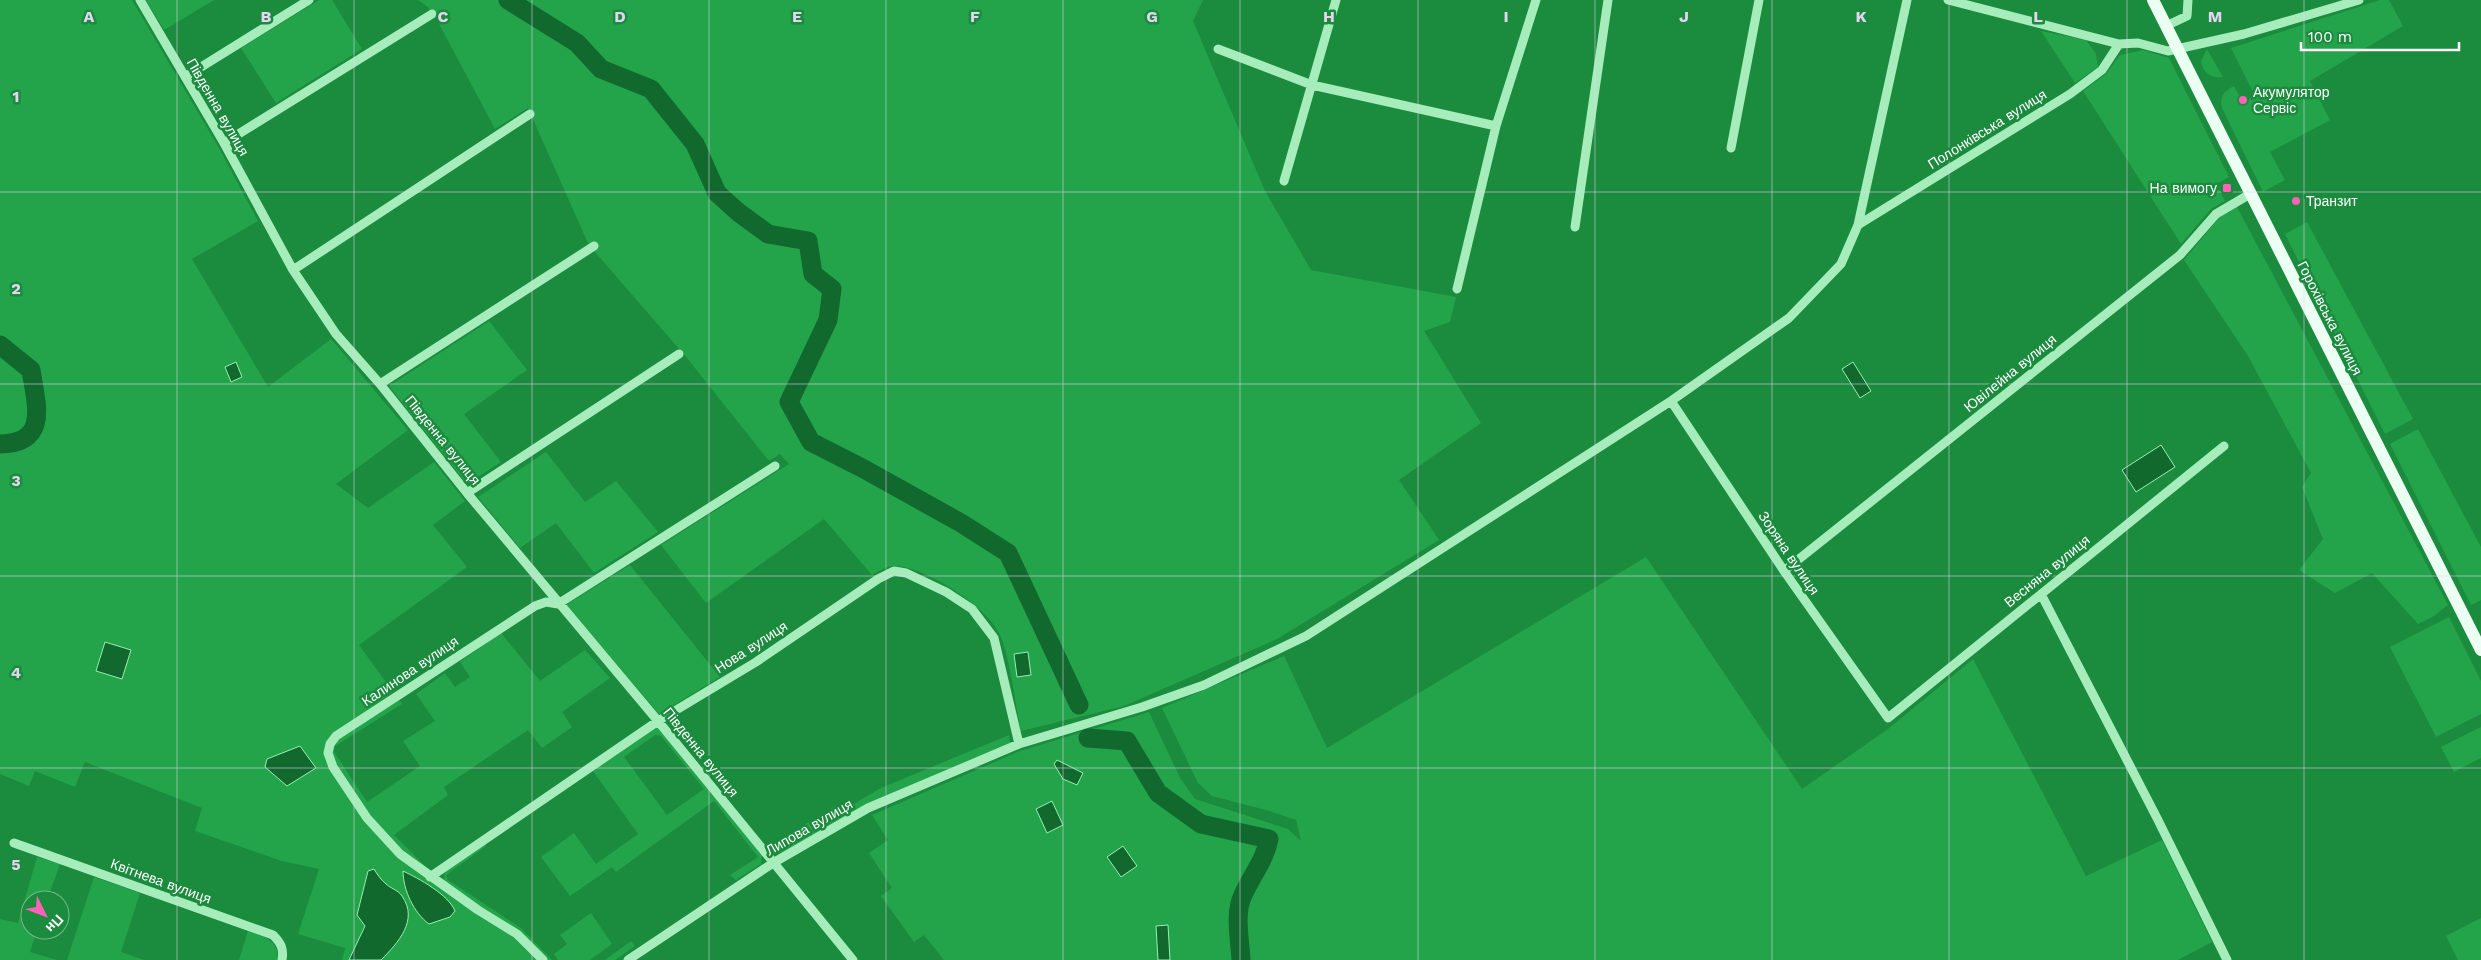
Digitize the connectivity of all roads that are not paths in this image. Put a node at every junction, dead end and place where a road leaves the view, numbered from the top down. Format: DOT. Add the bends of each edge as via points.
graph roads {
  1 [pos="140,0"];
  2 [pos="309,0"];
  3 [pos="1336,0"];
  4 [pos="1536,0"];
  5 [pos="1608,0"];
  6 [pos="1759,0"];
  7 [pos="1907,0"];
  8 [pos="1948,0"];
  9 [pos="2153,0"];
  10 [pos="2188,0"];
  11 [pos="2359,0"];
  12 [pos="432,14"];
  13 [pos="2166,26"];
  14 [pos="2120,44"];
  15 [pos="2177,48"];
  16 [pos="1218,49"];
  17 [pos="185,77"];
  18 [pos="1312,86"];
  19 [pos="530,114"];
  20 [pos="1496,126"];
  21 [pos="224,143"];
  22 [pos="1731,148"];
  23 [pos="1284,182"];
  24 [pos="2250,194"];
  25 [pos="1858,225"];
  26 [pos="1575,227"];
  27 [pos="594,246"];
  28 [pos="293,270"];
  29 [pos="1457,289"];
  30 [pos="679,354"];
  31 [pos="380,384"];
  32 [pos="1671,401"];
  33 [pos="2224,446"];
  34 [pos="775,466"];
  35 [pos="467,493"];
  36 [pos="1784,571"];
  37 [pos="2041,594"];
  38 [pos="558,604"];
  39 [pos="2481,650"];
  40 [pos="1888,718"];
  41 [pos="658,721"];
  42 [pos="1019,744"];
  43 [pos="14,843"];
  44 [pos="773,863"];
  45 [pos="430,876"];
  46 [pos="282,960"];
  47 [pos="543,960"];
  48 [pos="628,960"];
  49 [pos="853,960"];
  50 [pos="2227,960"];
  1 -- 17 [label="street, Південна вулиця"];
  2 -- 17 [label="street"];
  3 -- 18 [label="street"];
  4 -- 20 [label="street"];
  5 -- 26 [label="street"];
  6 -- 22 [label="street"];
  7 -- 25 [label="street, Липова вулиця"];
  8 -- 14 [label="street"];
  9 -- 13 [label="main road, Горохівська вулиця"];
  10 -- 13 [label="street" via="2187,16"];
  11 -- 15 [label="street" via="2244,34"];
  12 -- 21 [label="street"];
  13 -- 15 [label="main road, Горохівська вулиця"];
  14 -- 15 [label="street" via="2138,43 2168,50"];
  14 -- 25 [label="street, Полонківська вулиця" via="2102,70 2070,94"];
  15 -- 24 [label="main road, Горохівська вулиця"];
  16 -- 18 [label="street"];
  17 -- 21 [label="street, Південна вулиця"];
  18 -- 20 [label="street"];
  18 -- 23 [label="street"];
  19 -- 28 [label="street"];
  20 -- 29 [label="street"];
  21 -- 28 [label="street, Південна вулиця"];
  24 -- 36 [label="street, Ювілейна вулиця" via="2216,214 2180,256"];
  24 -- 39 [label="main road, Горохівська вулиця"];
  25 -- 32 [label="street, Липова вулиця" via="1841,264 1789,318"];
  27 -- 31 [label="street"];
  28 -- 31 [label="street, Південна вулиця" via="336,334"];
  30 -- 35 [label="street"];
  31 -- 35 [label="street, Південна вулиця"];
  32 -- 36 [label="street, Зоряна вулиця"];
  32 -- 42 [label="street, Липова вулиця" via="1306,636 1204,685"];
  33 -- 37 [label="street, Весняна вулиця"];
  34 -- 38 [label="street, Калинова вулиця"];
  35 -- 38 [label="street, Південна вулиця"];
  36 -- 40 [label="street, Зоряна вулиця"];
  37 -- 40 [label="street, Весняна вулиця"];
  37 -- 50 [label="street"];
  38 -- 41 [label="street, Південна вулиця"];
  38 -- 45 [label="street, Калинова вулиця" via="546,602 506,624 336,736 330,744 328,753 333,767 367,818 400,854"];
  41 -- 42 [label="street, Нова вулиця" via="756,662 894,571 938,588 972,609 994,638"];
  41 -- 44 [label="street, Південна вулиця"];
  41 -- 45 [label="street, Нова вулиця"];
  42 -- 44 [label="street, Липова вулиця" via="868,808"];
  43 -- 46 [label="street, Квітнева вулиця" via="273,935 284,951"];
  44 -- 48 [label="street, Липова вулиця"];
  44 -- 49 [label="street, Південна вулиця"];
  45 -- 47 [label="street, Калинова вулиця" via="517,934"];
}
